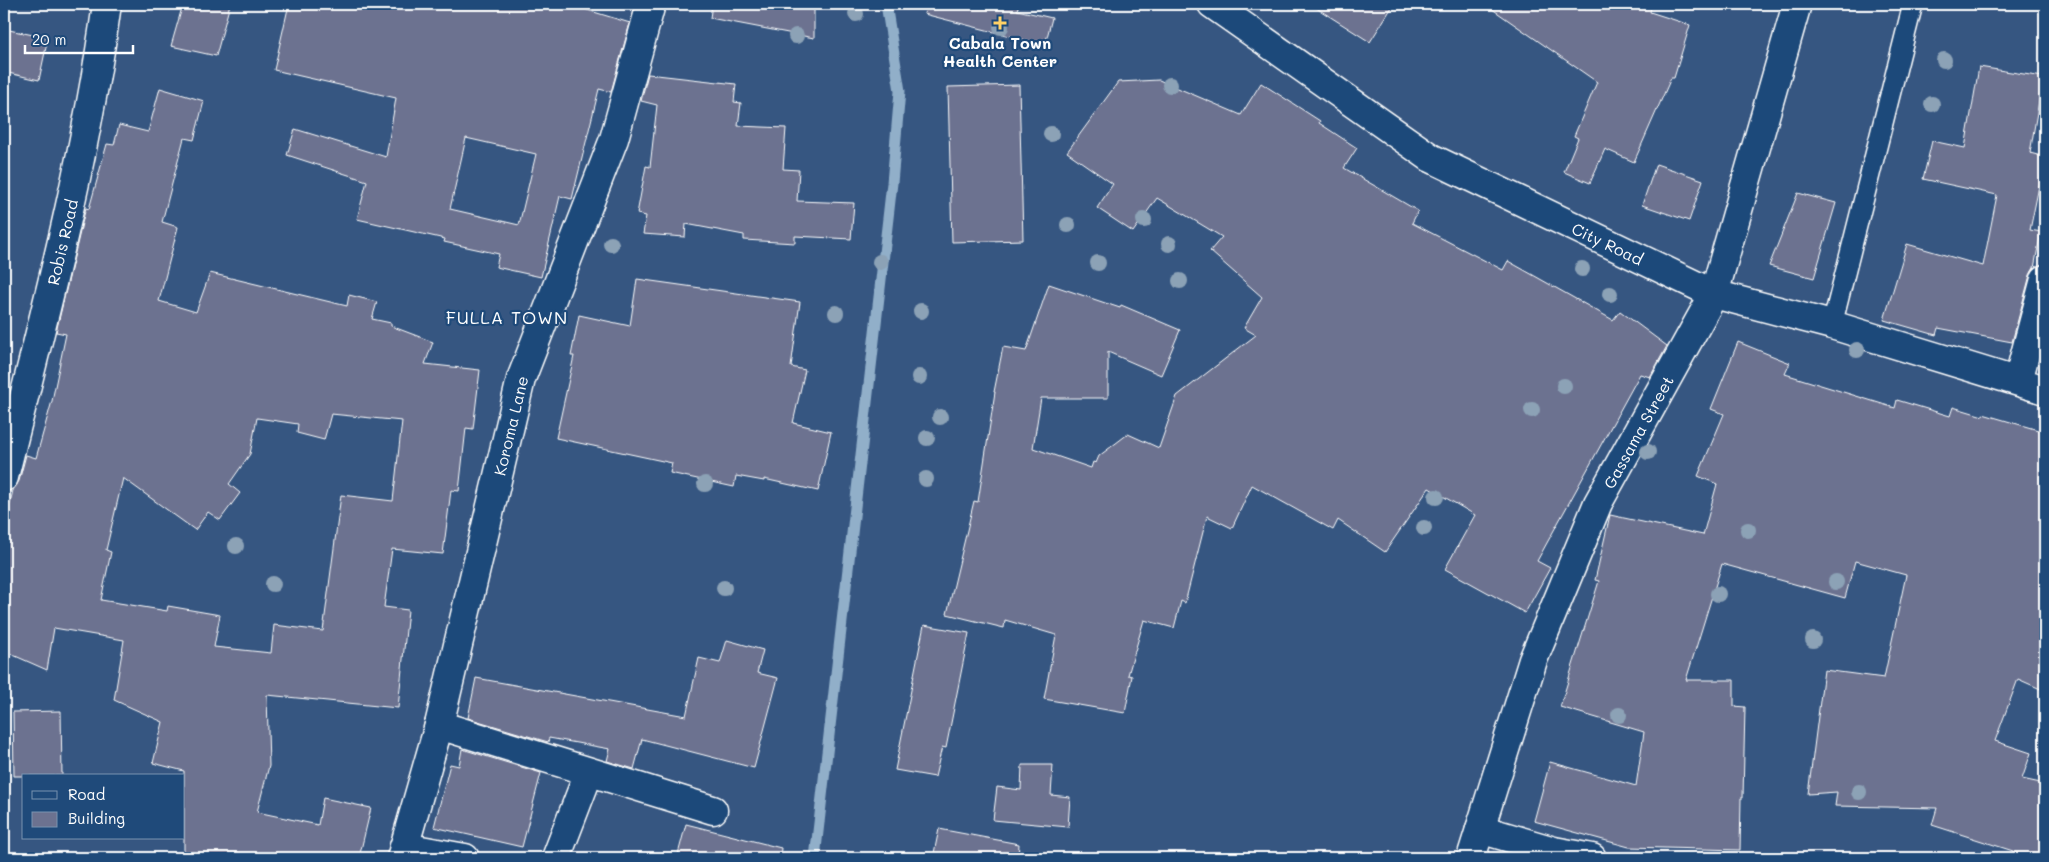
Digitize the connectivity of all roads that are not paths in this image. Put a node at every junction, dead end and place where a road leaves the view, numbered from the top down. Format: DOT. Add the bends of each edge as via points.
graph roads {
  1 [pos="107,4"];
  2 [pos="652,4"];
  3 [pos="1212,4"];
  4 [pos="1797,4"];
  5 [pos="1913,4"];
  6 [pos="2045,279"];
  7 [pos="1714,294"];
  8 [pos="1832,325"];
  9 [pos="2018,381"];
  10 [pos="2045,390"];
  11 [pos="4,476"];
  12 [pos="439,725"];
  13 [pos="589,772"];
  14 [pos="713,810"];
  15 [pos="1480,829"];
  16 [pos="402,852"];
  17 [pos="465,858"];
  18 [pos="556,858"];
  19 [pos="1471,858"];
  20 [pos="1592,858"];
  1 -- 11 [label="street, Robis Road" via="97,74 66,230"];
  2 -- 12 [label="street, Koroma Lane" via="614,139 521,379"];
  3 -- 7 [label="street, City Road" via="1431,158"];
  4 -- 7 [label="street, Gassama Street"];
  5 -- 8 [label="lane"];
  6 -- 9 [label="street"];
  7 -- 8 [label="street, City Road"];
  7 -- 15 [label="street, Gassama Street" via="1598,503 1533,660"];
  8 -- 9 [label="street, City Road"];
  9 -- 10 [label="street, City Road"];
  12 -- 13 [label="street"];
  12 -- 16 [label="street, Koroma Lane"];
  13 -- 14 [label="street"];
  13 -- 18 [label="street"];
  15 -- 19 [label="street, Gassama Street"];
  15 -- 20 [label="street" via="1554,851"];
  16 -- 17 [label="street"];
}
